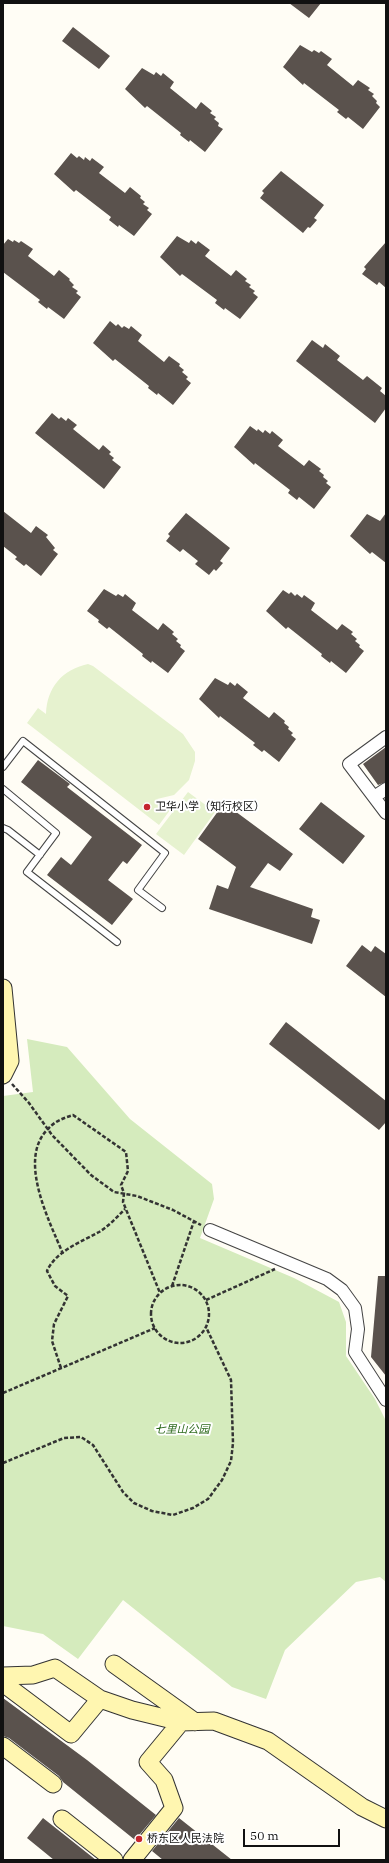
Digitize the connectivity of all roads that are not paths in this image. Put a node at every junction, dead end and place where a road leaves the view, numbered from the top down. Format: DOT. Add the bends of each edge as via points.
graph roads {
  1 [pos="386,737"];
  2 [pos="3,767"];
  3 [pos="3,789"];
  4 [pos="386,789"];
  5 [pos="374,798"];
  6 [pos="386,813"];
  7 [pos="3,828"];
  8 [pos="40,855"];
  9 [pos="162,908"];
  10 [pos="117,942"];
  11 [pos="3,988"];
  12 [pos="6,1078"];
  13 [pos="210,1230"];
  14 [pos="386,1400"];
  15 [pos="114,1664"];
  16 [pos="3,1676"];
  17 [pos="3,1683"];
  18 [pos="100,1699"];
  19 [pos="188,1722"];
  20 [pos="3,1746"];
  21 [pos="53,1784"];
  22 [pos="386,1819"];
  23 [pos="62,1820"];
  24 [pos="114,1860"];
  25 [pos="132,1860"];
  1 -- 5 [label="street" via="349,764"];
  2 -- 9 [label="lane" via="23,742 165,853 138,890"];
  3 -- 8 [label="lane" via="56,833"];
  4 -- 5 [label="street"];
  5 -- 6 [label="street"];
  7 -- 8 [label="lane"];
  8 -- 10 [label="lane" via="27,872"];
  11 -- 12 [label="street" via="10,1061"];
  13 -- 14 [label="street" via="327,1279 342,1290 355,1308 358,1329 355,1352"];
  15 -- 19 [label="street"];
  16 -- 18 [label="street" via="33,1675 55,1668"];
  17 -- 18 [label="street" via="71,1734"];
  18 -- 19 [label="street" via="132,1710"];
  19 -- 22 [label="street" via="214,1721 268,1741 362,1807"];
  19 -- 25 [label="street" via="148,1762 164,1780 174,1808"];
  20 -- 21 [label="street"];
  23 -- 24 [label="street"];
}
